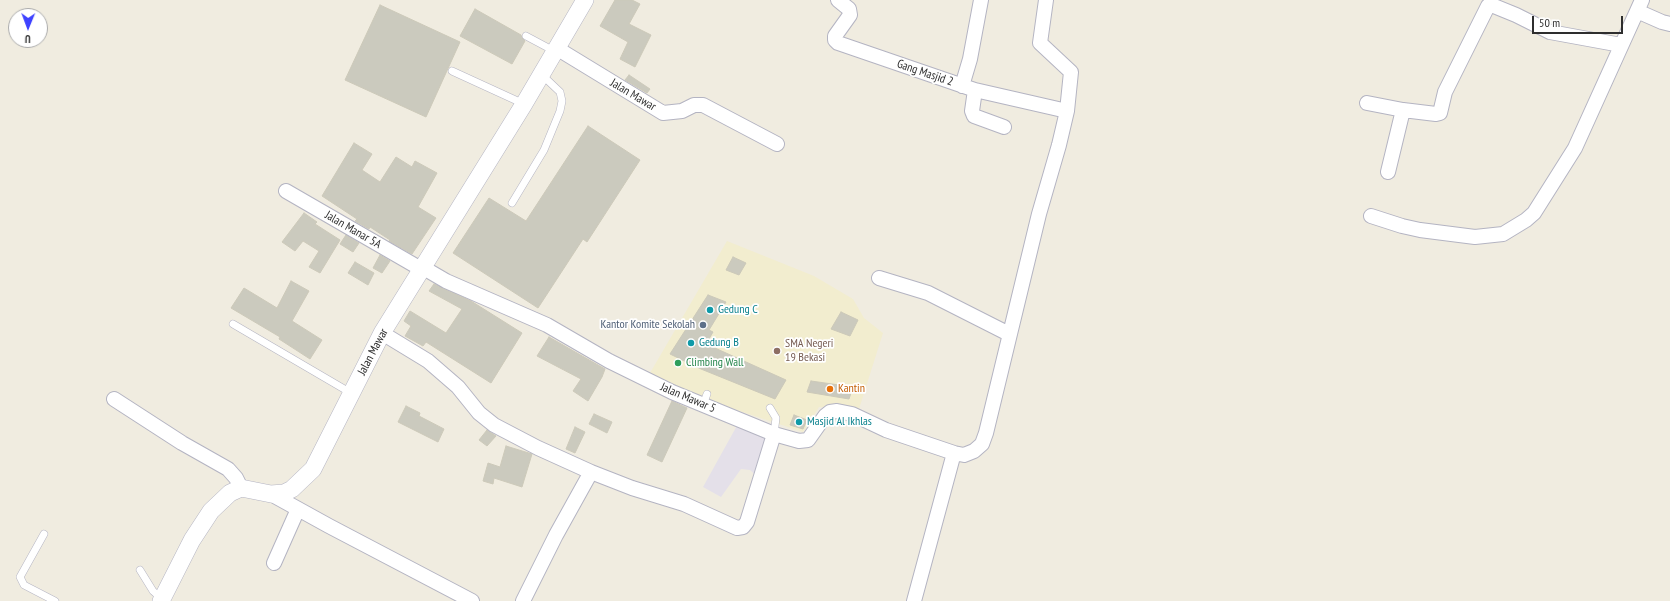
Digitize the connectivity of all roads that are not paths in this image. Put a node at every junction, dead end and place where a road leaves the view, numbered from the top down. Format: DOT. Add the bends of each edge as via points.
graph roads {
  1 [pos="586,0"];
  2 [pos="838,0"];
  3 [pos="981,0"];
  4 [pos="1046,0"];
  5 [pos="1639,5"];
  6 [pos="1670,24"];
  7 [pos="526,36"];
  8 [pos="1621,45"];
  9 [pos="557,50"];
  10 [pos="452,72"];
  11 [pos="541,74"];
  12 [pos="969,88"];
  13 [pos="1366,103"];
  14 [pos="524,104"];
  15 [pos="1404,110"];
  16 [pos="1067,111"];
  17 [pos="1004,127"];
  18 [pos="777,144"];
  19 [pos="1388,172"];
  20 [pos="286,191"];
  21 [pos="512,203"];
  22 [pos="1371,216"];
  23 [pos="422,268"];
  24 [pos="879,278"];
  25 [pos="233,324"];
  26 [pos="382,333"];
  27 [pos="1009,334"];
  28 [pos="351,393"];
  29 [pos="114,400"];
  30 [pos="770,408"];
  31 [pos="774,434"];
  32 [pos="954,453"];
  33 [pos="591,472"];
  34 [pos="241,488"];
  35 [pos="271,494"];
  36 [pos="298,509"];
  37 [pos="44,534"];
  38 [pos="274,562"];
  39 [pos="140,570"];
  40 [pos="161,600"];
  41 [pos="55,601"];
  42 [pos="472,601"];
  43 [pos="523,601"];
  44 [pos="914,601"];
  1 -- 9 [label="street, Jalan Mawar"];
  2 -- 12 [label="street, Gang Masjid 2" via="849,9 850,15 835,36 838,43"];
  3 -- 12 [label="street" via="970,59"];
  4 -- 16 [label="street" via="1040,43 1071,72"];
  5 -- 6 [label="street" via="1662,22"];
  5 -- 8 [label="street"];
  7 -- 9 [label="lane"];
  8 -- 15 [label="street" via="1550,32 1516,14 1488,6 1446,92 1440,113"];
  8 -- 22 [label="street" via="1575,148 1534,213 1515,229 1503,234 1475,237 1420,230"];
  9 -- 11 [label="street, Jalan Mawar"];
  9 -- 18 [label="street, Jalan Mawar" via="663,113 682,111 694,105 703,106"];
  10 -- 14 [label="lane"];
  11 -- 14 [label="street, Jalan Mawar"];
  11 -- 21 [label="lane" via="560,92 560,111 544,150"];
  12 -- 16 [label="street, Gang Masjid 2"];
  12 -- 17 [label="street" via="974,116"];
  13 -- 15 [label="street"];
  14 -- 23 [label="street, Jalan Mawar"];
  15 -- 19 [label="street"];
  16 -- 27 [label="street"];
  20 -- 23 [label="street, Jalan Manar 5A"];
  23 -- 26 [label="street, Jalan Mawar"];
  23 -- 31 [label="street, Jalan Mawar 5" via="446,282 531,317 609,361 672,392 705,399"];
  24 -- 27 [label="street" via="928,292"];
  25 -- 28 [label="lane"];
  26 -- 28 [label="street, Jalan Mawar"];
  26 -- 33 [label="street" via="428,361 494,425"];
  27 -- 32 [label="street" via="982,444 964,455"];
  28 -- 35 [label="street, Jalan Mawar" via="312,469 292,489 284,493"];
  29 -- 34 [label="street" via="228,469"];
  30 -- 31 [label="lane" via="776,418"];
  31 -- 32 [label="street, Jalan Mawar 5" via="799,441 808,440 825,416 837,411 852,414 886,430"];
  31 -- 33 [label="street" via="747,522 741,528 726,524 684,504"];
  32 -- 44 [label="street"];
  33 -- 43 [label="street"];
  34 -- 35 [label="street, Jalan Mawar"];
  34 -- 40 [label="street" via="230,493 211,511 192,540"];
  35 -- 36 [label="street"];
  36 -- 38 [label="street"];
  36 -- 42 [label="street"];
  37 -- 41 [label="lane" via="20,577 24,585"];
  39 -- 40 [label="lane"];
}
